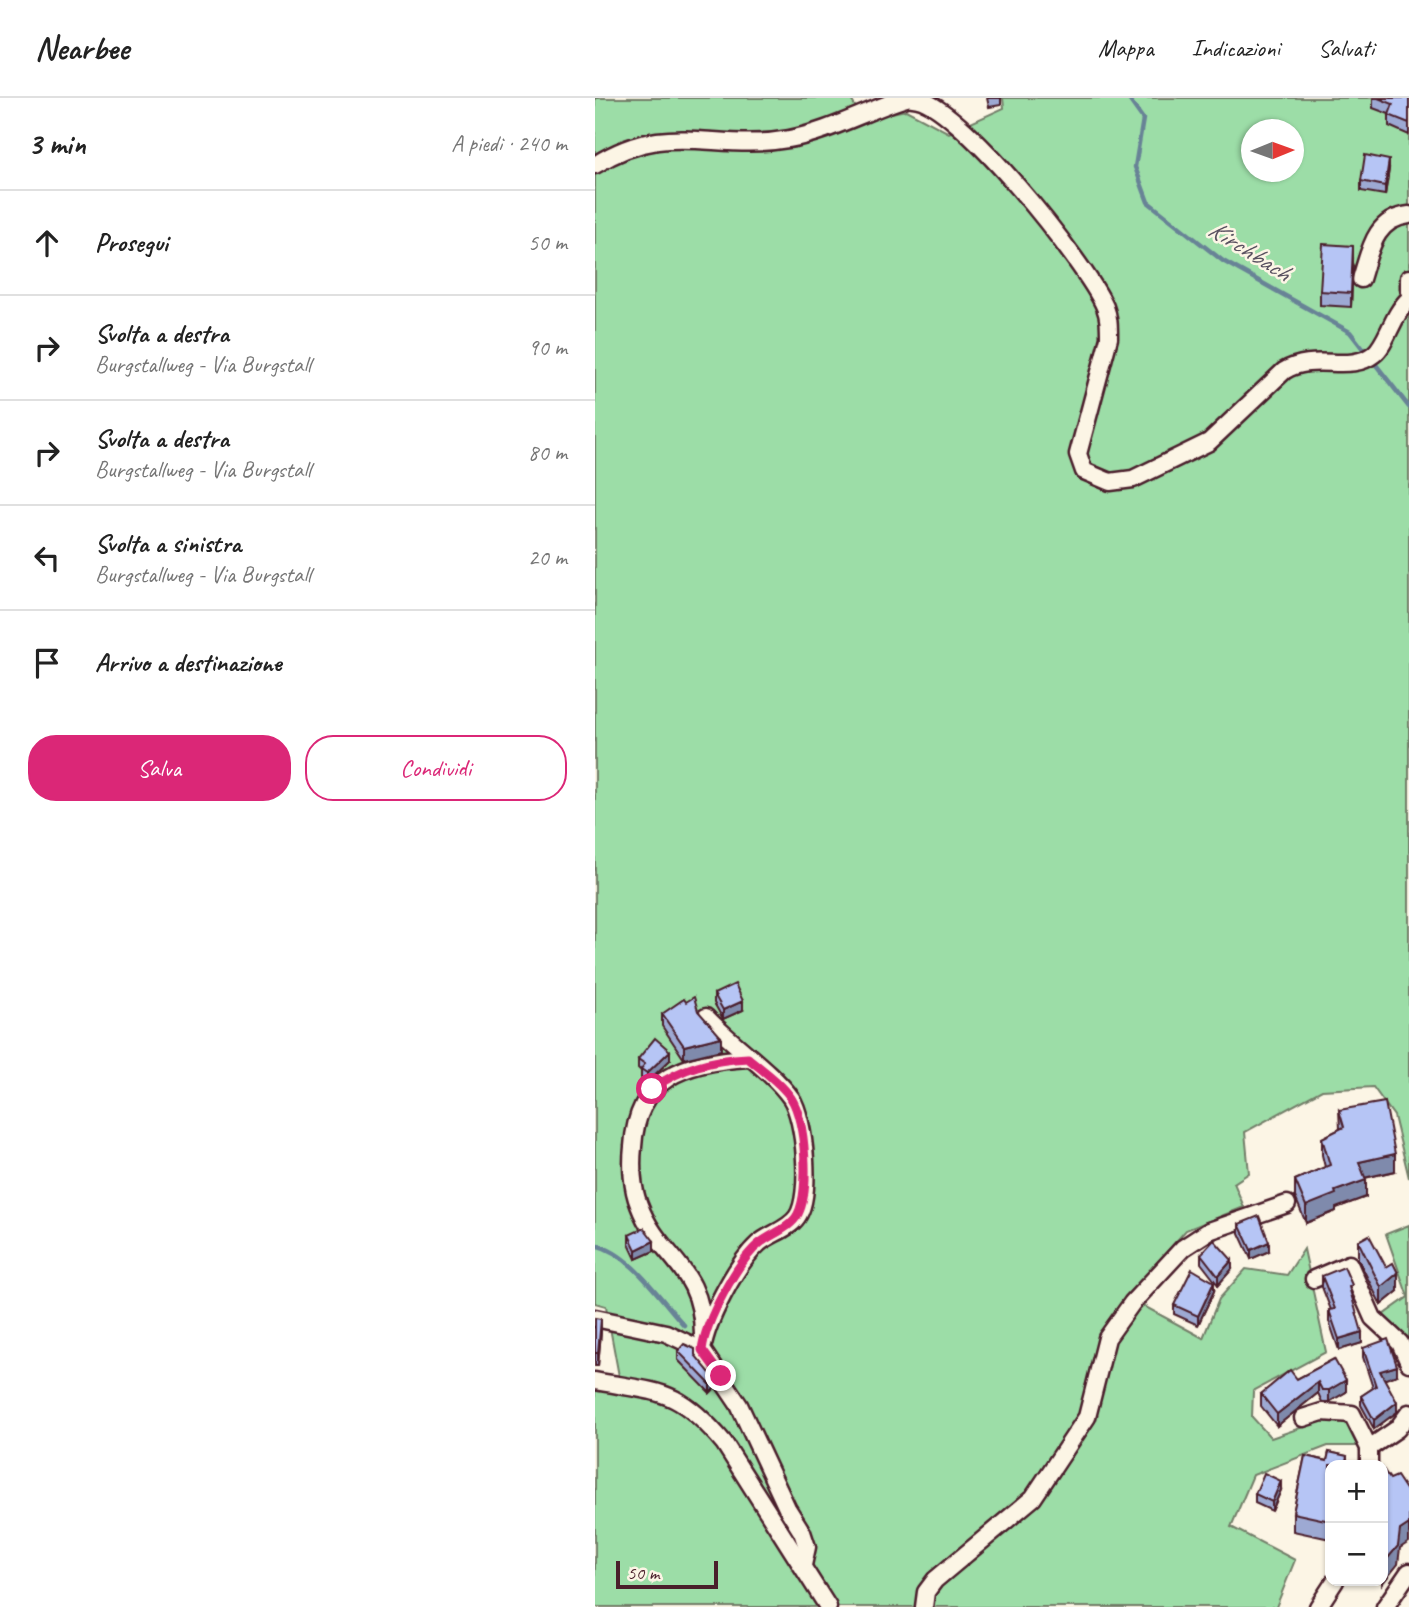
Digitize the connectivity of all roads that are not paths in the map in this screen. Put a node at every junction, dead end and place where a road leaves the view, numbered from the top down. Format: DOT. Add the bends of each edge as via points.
graph roads {
  1 [pos="906,98"];
  2 [pos="912,98"];
  3 [pos="872,103"];
  4 [pos="595,165"];
  5 [pos="1409,215"];
  6 [pos="1409,278"];
  7 [pos="1361,279"];
  8 [pos="1409,289"];
  9 [pos="1409,299"];
  10 [pos="706,1017"];
  11 [pos="748,1058"];
  12 [pos="1287,1205"];
  13 [pos="1314,1279"];
  14 [pos="595,1318"];
  15 [pos="703,1344"];
  16 [pos="1409,1363"];
  17 [pos="595,1381"];
  18 [pos="1409,1413"];
  19 [pos="1303,1418"];
  20 [pos="1369,1448"];
  21 [pos="1369,1460"];
  22 [pos="803,1564"];
  23 [pos="1409,1572"];
  24 [pos="1332,1586"];
  25 [pos="828,1607"];
  26 [pos="924,1607"];
  27 [pos="1318,1607"];
  28 [pos="1385,1607"];
  1 -- 3 [label="street"];
  2 -- 9 [label="street" via="934,105 1016,183 1104,304 1109,338 1078,454 1084,471 1098,479 1133,479 1209,442 1296,363 1366,359 1377,352 1391,321"];
  3 -- 4 [label="street" via="792,139 657,139 640,142"];
  5 -- 7 [label="street" via="1376,232"];
  6 -- 8 [label="street"];
  10 -- 11 [label="street"];
  11 -- 15 [label="street" via="792,1099 807,1185 797,1216 760,1242 732,1274"];
  11 -- 15 [label="street" via="712,1060 673,1074 652,1089 641,1106 633,1135 631,1166 638,1205 697,1293"];
  12 -- 26 [label="street" via="1209,1231 1183,1248 1132,1304 1107,1338 1087,1417 1033,1498 935,1580 926,1592"];
  13 -- 16 [label="street" via="1349,1264 1373,1318 1400,1343"];
  14 -- 15 [label="street"];
  15 -- 22 [label="street" via="802,1532 807,1547"];
  17 -- 22 [label="street" via="664,1392 703,1418"];
  18 -- 20 [label="street" via="1397,1429"];
  19 -- 20 [label="street" via="1322,1412 1352,1414"];
  20 -- 21 [label="street"];
  22 -- 25 [label="street"];
  23 -- 28 [label="street"];
  24 -- 27 [label="street"];
}
